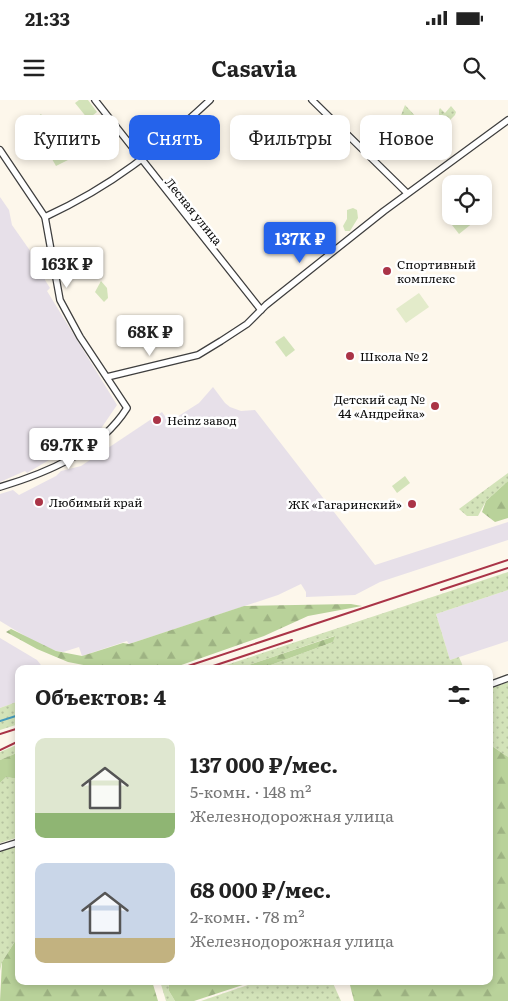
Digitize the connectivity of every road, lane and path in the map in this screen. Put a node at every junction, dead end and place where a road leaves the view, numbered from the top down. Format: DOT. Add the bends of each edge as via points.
graph roads {
  1 [pos="95,100"];
  2 [pos="210,100"];
  3 [pos="312,100"];
  4 [pos="193,115"];
  5 [pos="508,120"];
  6 [pos="129,143"];
  7 [pos="0,150"];
  8 [pos="142,160"];
  9 [pos="407,193"];
  10 [pos="45,217"];
  11 [pos="261,310"];
  12 [pos="107,377"];
  13 [pos="0,487"];
  14 [pos="508,678"];
  15 [pos="493,684"];
  16 [pos="15,843"];
  17 [pos="0,848"];
  1 -- 6 [label="street, Лесная улица"];
  2 -- 4 [label="street"];
  3 -- 9 [label="street"];
  5 -- 9 [label="street"];
  7 -- 10 [label="street"];
  8 -- 10 [label="street" via="102,188"];
  8 -- 11 [label="street, Лесная улица"];
  9 -- 11 [label="street"];
  10 -- 12 [label="street" via="58,294 80,337"];
  11 -- 12 [label="street" via="247,324 198,355"];
  12 -- 13 [label="street" via="127,408 108,434 48,469"];
  14 -- 15 [label="street"];
  16 -- 17 [label="street"];
}
